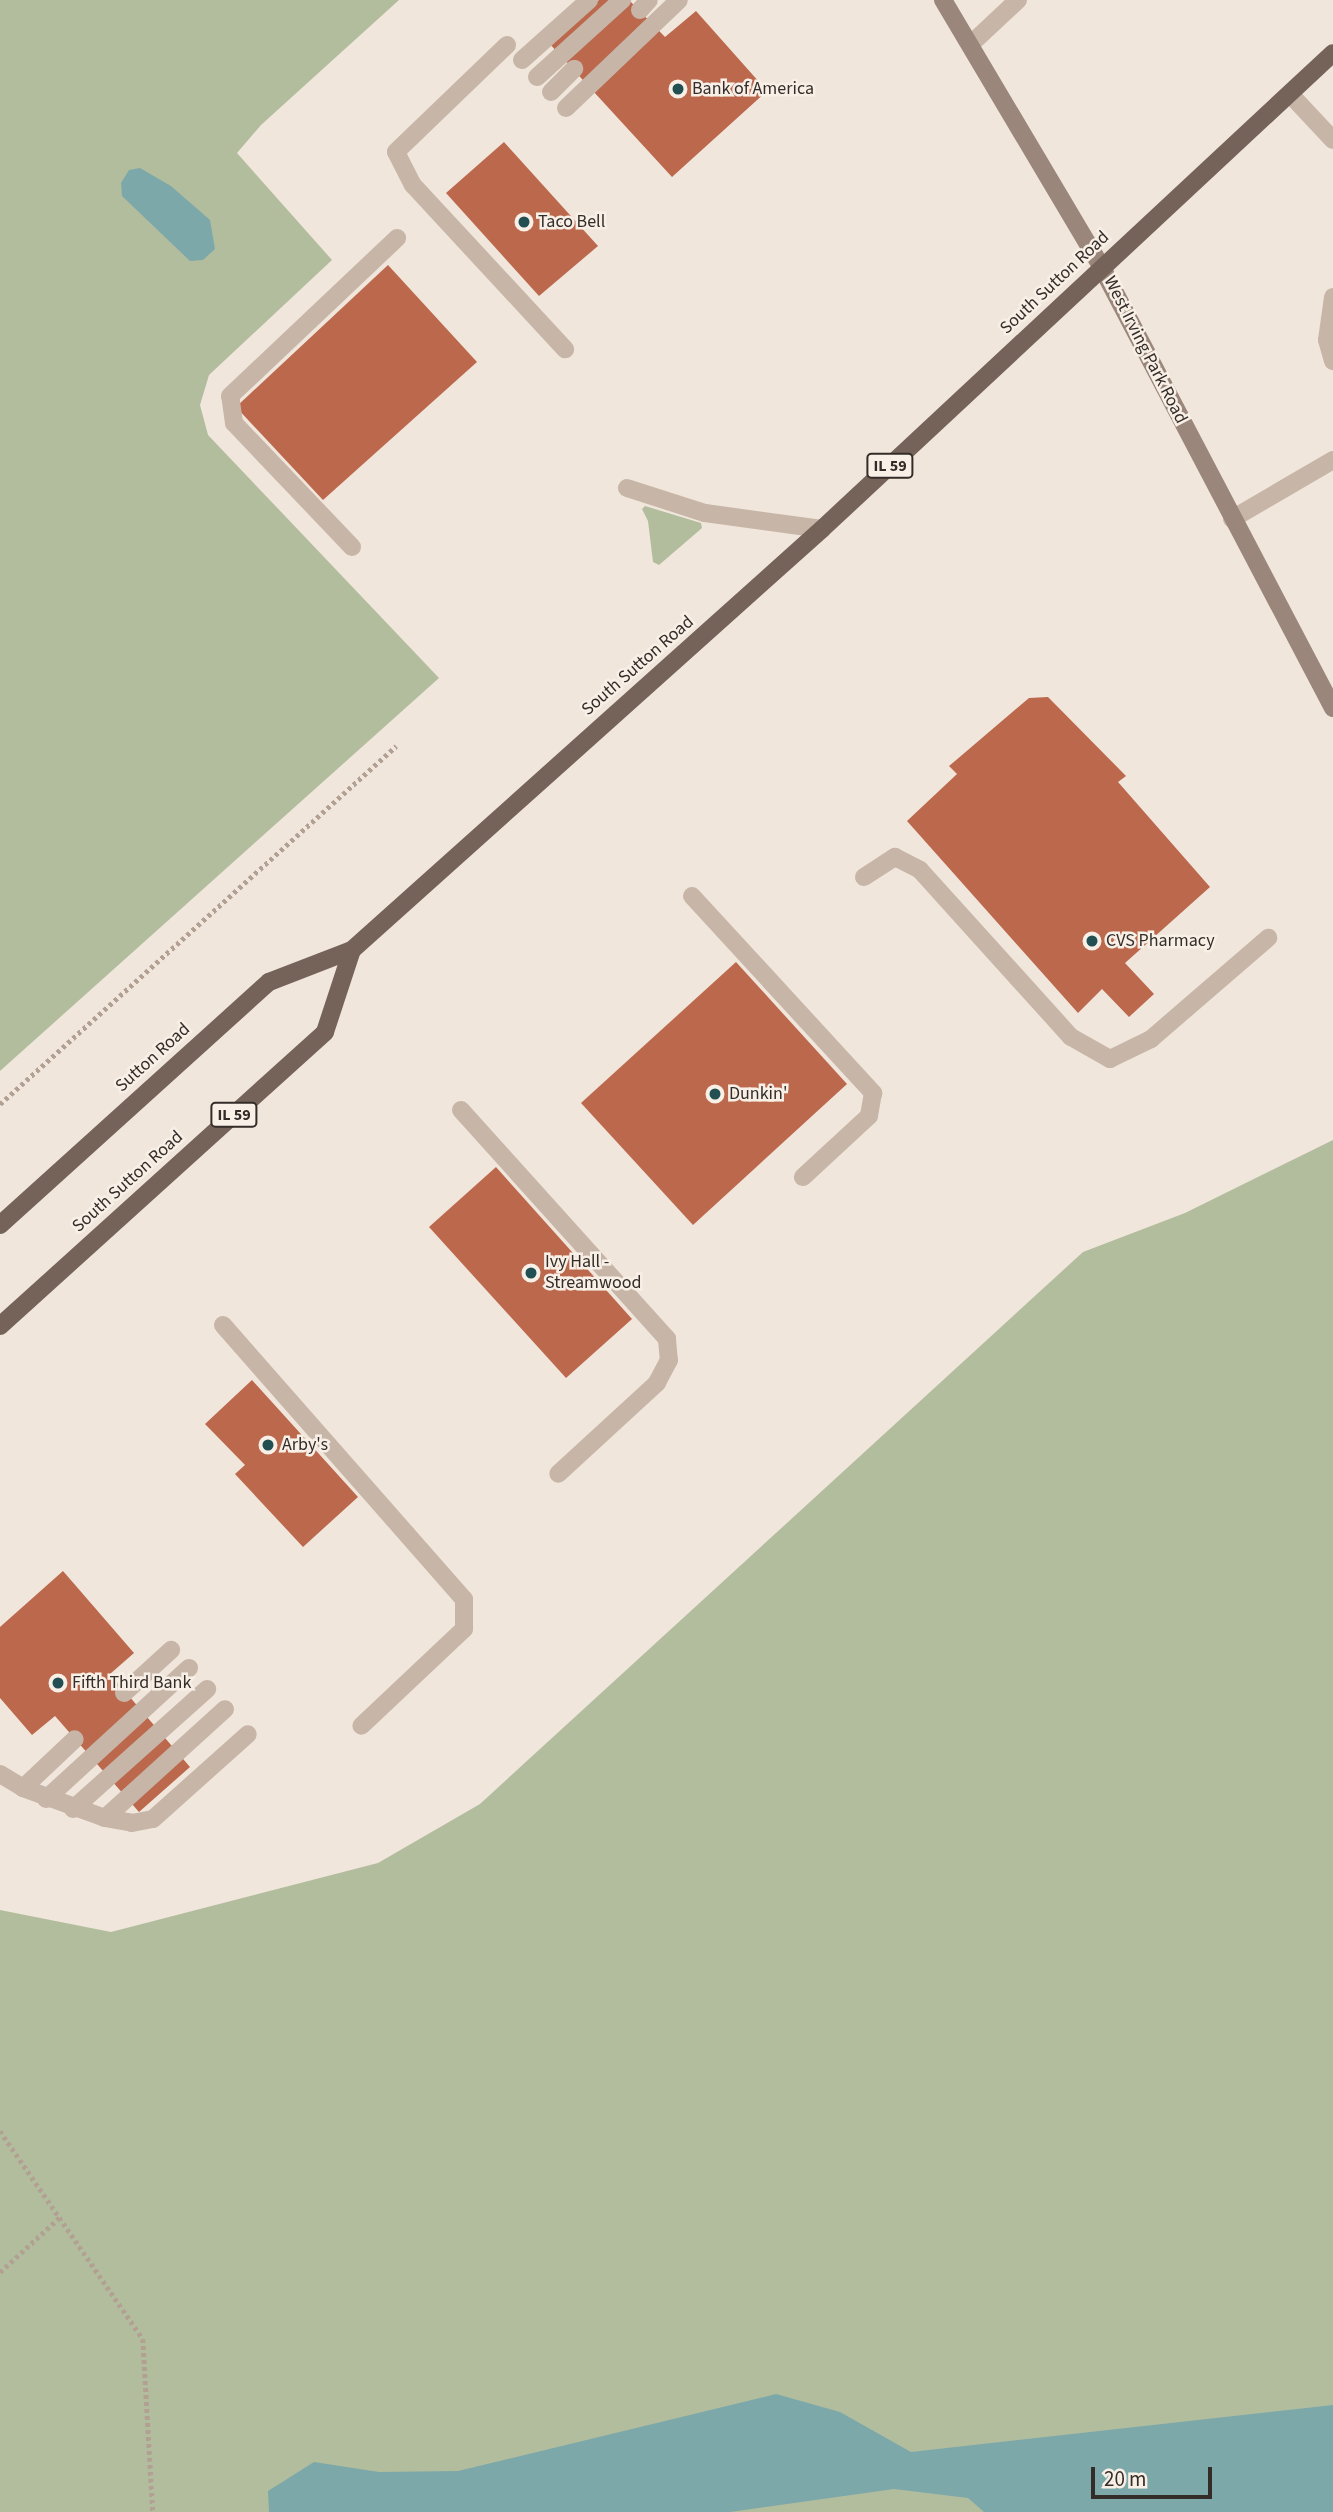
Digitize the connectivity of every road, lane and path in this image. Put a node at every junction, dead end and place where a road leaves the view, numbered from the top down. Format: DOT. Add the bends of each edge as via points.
graph roads {
  1 [pos="589,0"];
  2 [pos="622,0"];
  3 [pos="679,0"];
  4 [pos="943,0"];
  5 [pos="1018,0"];
  6 [pos="972,43"];
  7 [pos="508,45"];
  8 [pos="522,60"];
  9 [pos="1330,63"];
  10 [pos="574,69"];
  11 [pos="537,77"];
  12 [pos="551,92"];
  13 [pos="1290,94"];
  14 [pos="566,108"];
  15 [pos="1333,141"];
  16 [pos="397,237"];
  17 [pos="1102,268"];
  18 [pos="1333,297"];
  19 [pos="565,349"];
  20 [pos="1333,360"];
  21 [pos="1333,460"];
  22 [pos="627,488"];
  23 [pos="1233,519"];
  24 [pos="822,529"];
  25 [pos="352,547"];
  26 [pos="1333,708"];
  27 [pos="396,746"];
  28 [pos="864,877"];
  29 [pos="692,895"];
  30 [pos="1268,938"];
  31 [pos="352,950"];
  32 [pos="0,1104"];
  33 [pos="461,1110"];
  34 [pos="803,1177"];
  35 [pos="0,1225"];
  36 [pos="223,1325"];
  37 [pos="0,1326"];
  38 [pos="558,1474"];
  39 [pos="170,1650"];
  40 [pos="189,1668"];
  41 [pos="207,1689"];
  42 [pos="124,1693"];
  43 [pos="225,1709"];
  44 [pos="361,1726"];
  45 [pos="248,1734"];
  46 [pos="75,1739"];
  47 [pos="0,1774"];
  48 [pos="23,1788"];
  49 [pos="46,1798"];
  50 [pos="73,1809"];
  51 [pos="105,1818"];
  52 [pos="0,2131"];
  53 [pos="60,2217"];
  54 [pos="0,2272"];
  55 [pos="153,2512"];
  1 -- 8 [label="lane"];
  2 -- 11 [label="lane"];
  3 -- 14 [label="lane"];
  4 -- 6 [label="main road, West Irving Park Road"];
  5 -- 6 [label="lane"];
  6 -- 17 [label="main road, West Irving Park Road"];
  7 -- 19 [label="lane" via="396,152 413,185"];
  9 -- 13 [label="main road, South Sutton Road / IL 59"];
  10 -- 12 [label="lane"];
  13 -- 15 [label="lane"];
  13 -- 17 [label="main road, South Sutton Road / IL 59"];
  16 -- 25 [label="lane" via="230,396 234,423"];
  17 -- 23 [label="main road, West Irving Park Road"];
  17 -- 24 [label="main road, South Sutton Road / IL 59"];
  18 -- 20 [label="lane" via="1327,340"];
  21 -- 23 [label="lane"];
  22 -- 24 [label="lane" via="705,513"];
  23 -- 26 [label="main road, West Irving Park Road"];
  24 -- 31 [label="main road, South Sutton Road / IL 59"];
  27 -- 32 [label="path"];
  28 -- 30 [label="lane" via="895,857 920,870 1071,1037 1110,1059 1151,1039"];
  29 -- 34 [label="lane" via="873,1093 869,1116"];
  31 -- 35 [label="main road, Sutton Road / IL 59" via="269,982"];
  31 -- 37 [label="main road, South Sutton Road / IL 59" via="325,1032"];
  33 -- 38 [label="lane" via="667,1339 669,1360 657,1383"];
  36 -- 44 [label="lane" via="464,1599 464,1629"];
  39 -- 42 [label="lane"];
  40 -- 49 [label="lane"];
  41 -- 50 [label="lane"];
  43 -- 51 [label="lane"];
  45 -- 51 [label="lane" via="153,1819"];
  46 -- 48 [label="lane"];
  47 -- 48 [label="lane"];
  48 -- 49 [label="lane"];
  49 -- 50 [label="lane"];
  50 -- 51 [label="lane"];
  52 -- 53 [label="path"];
  53 -- 54 [label="path"];
  53 -- 55 [label="path" via="143,2339"];
}
